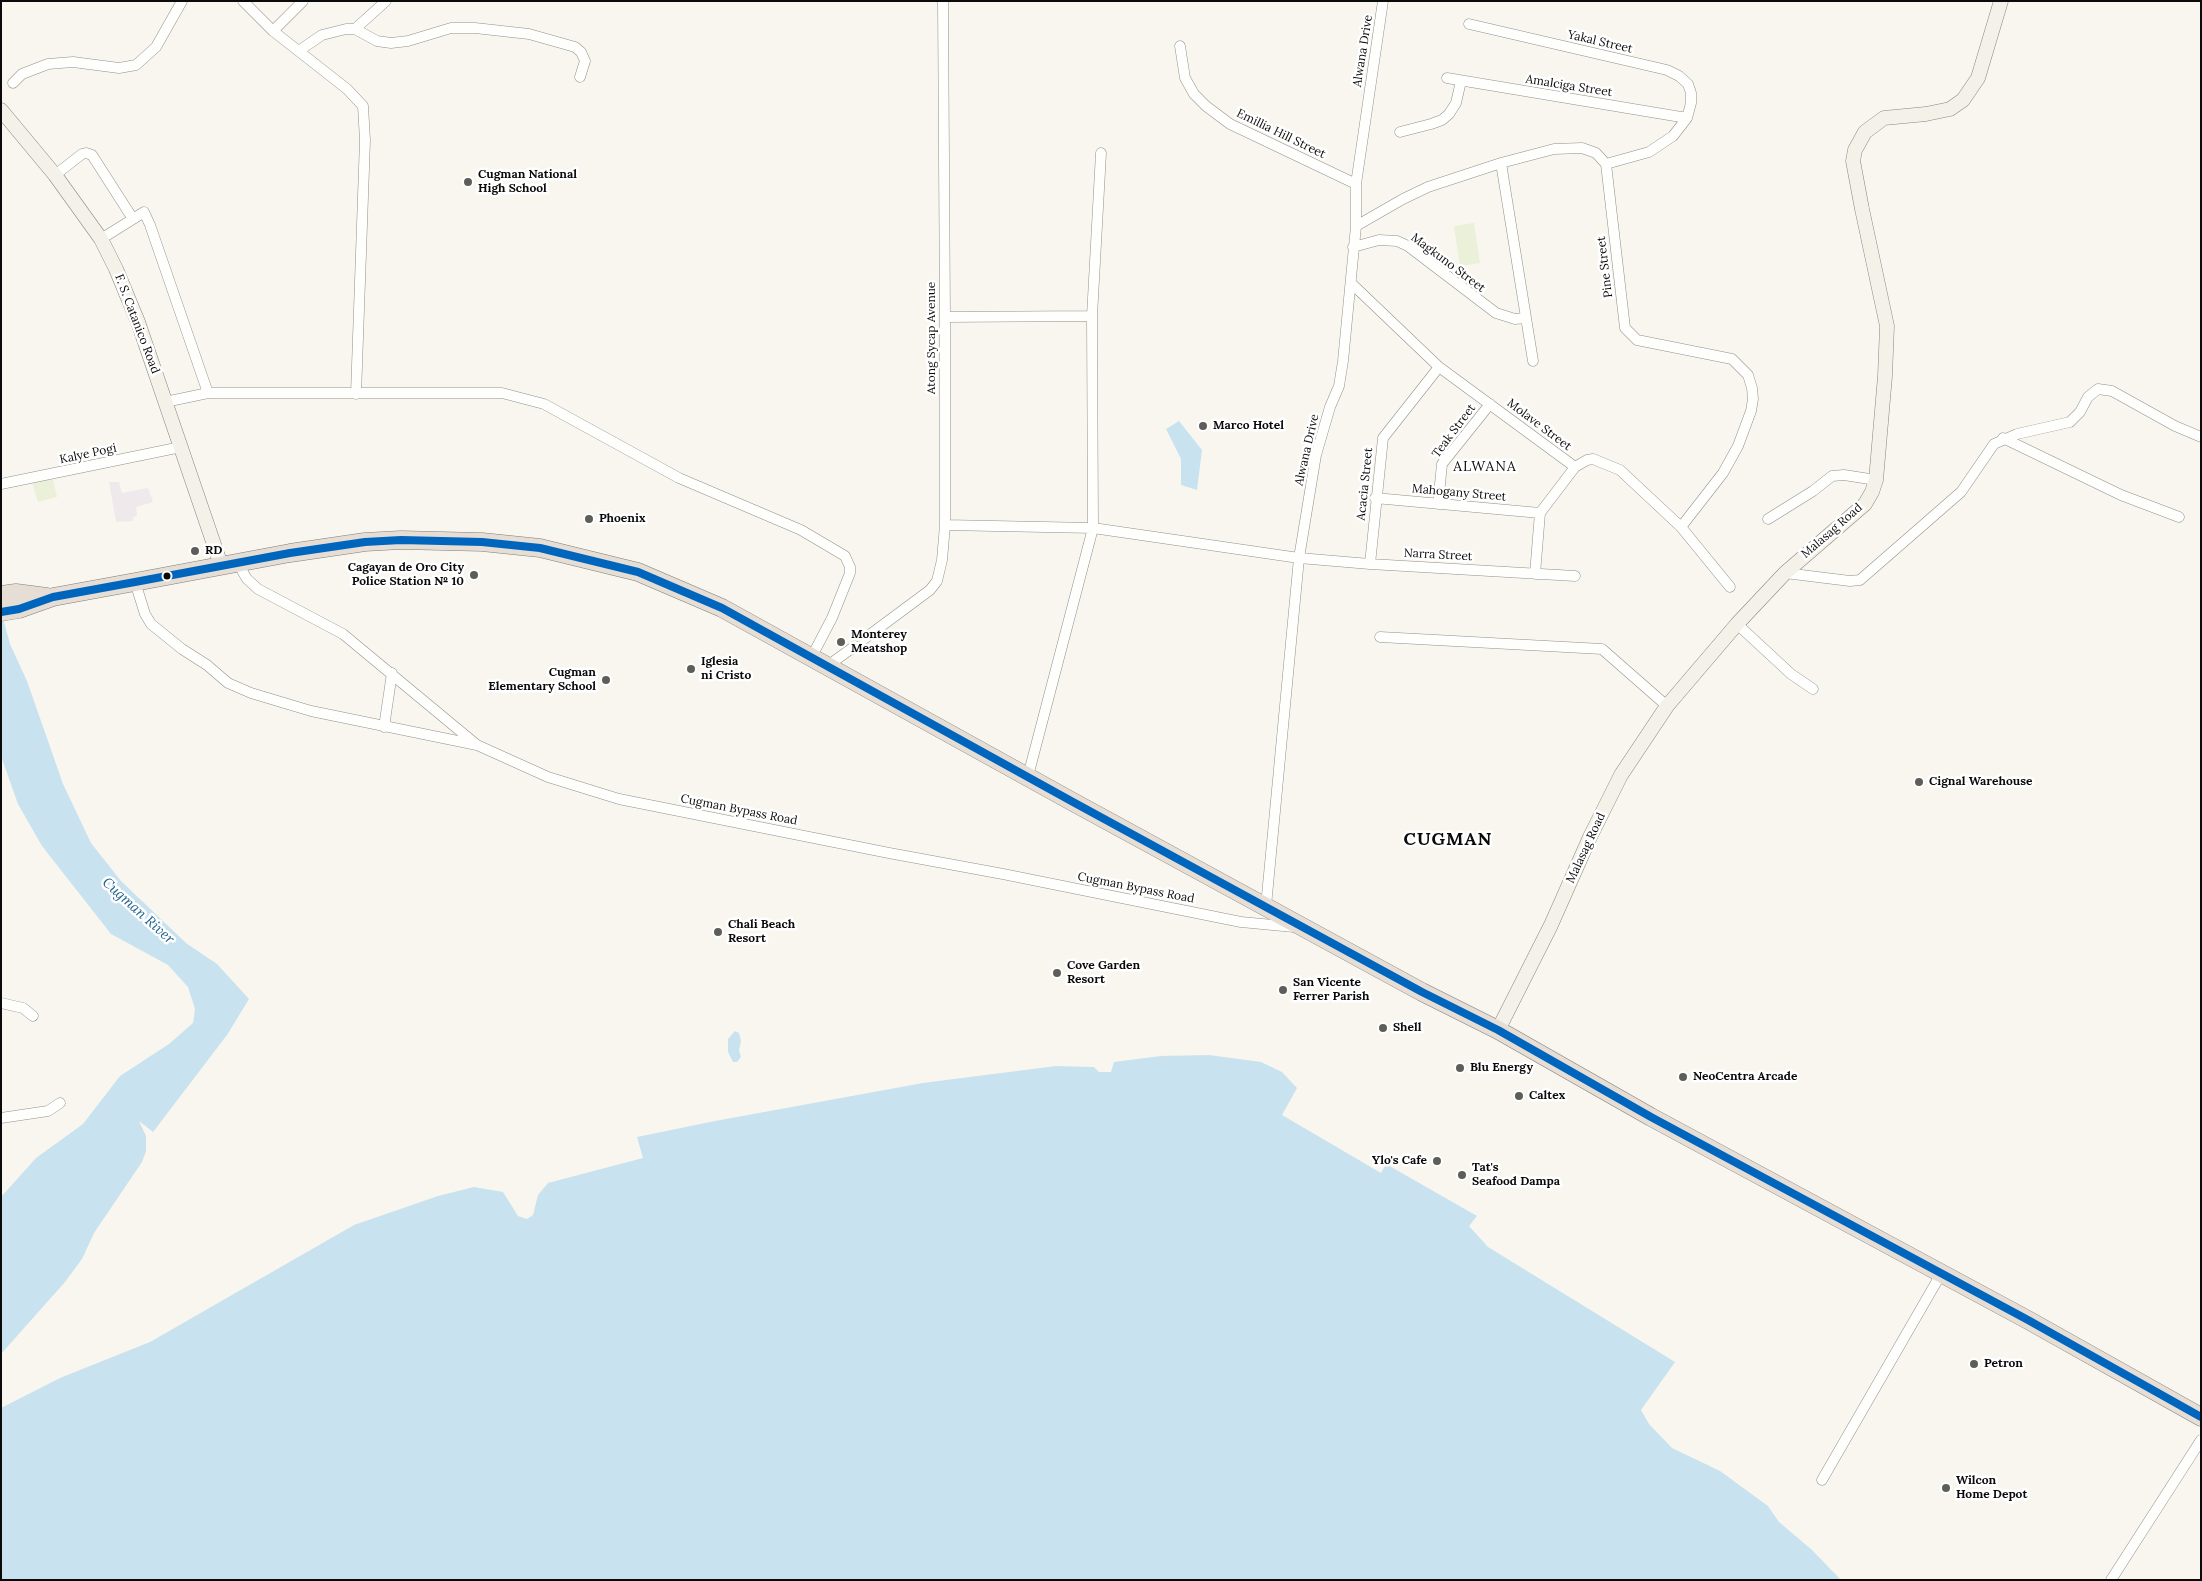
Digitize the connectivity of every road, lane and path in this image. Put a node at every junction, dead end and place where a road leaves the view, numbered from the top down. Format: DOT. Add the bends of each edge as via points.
graph roads {
  1 [pos="182,1"];
  2 [pos="243,1"];
  3 [pos="303,1"];
  4 [pos="386,1"];
  5 [pos="943,1"];
  6 [pos="1383,1"];
  7 [pos="2001,1"];
  8 [pos="1469,24"];
  9 [pos="355,29"];
  10 [pos="273,31"];
  11 [pos="1180,46"];
  12 [pos="300,50"];
  13 [pos="580,77"];
  14 [pos="1447,78"];
  15 [pos="1460,81"];
  16 [pos="13,83"];
  17 [pos="1,110"];
  18 [pos="1687,118"];
  19 [pos="1400,132"];
  20 [pos="1101,153"];
  21 [pos="1501,162"];
  22 [pos="1606,164"];
  23 [pos="55,175"];
  24 [pos="1356,184"];
  25 [pos="133,219"];
  26 [pos="1356,226"];
  27 [pos="101,238"];
  28 [pos="1354,247"];
  29 [pos="1351,283"];
  30 [pos="1092,316"];
  31 [pos="945,317"];
  32 [pos="1526,318"];
  33 [pos="1533,361"];
  34 [pos="1438,367"];
  35 [pos="208,394"];
  36 [pos="356,394"];
  37 [pos="165,402"];
  38 [pos="1490,404"];
  39 [pos="2201,437"];
  40 [pos="2003,438"];
  41 [pos="181,447"];
  42 [pos="1575,468"];
  43 [pos="1876,480"];
  44 [pos="1,484"];
  45 [pos="1375,498"];
  46 [pos="1438,504"];
  47 [pos="1540,513"];
  48 [pos="2179,517"];
  49 [pos="1768,519"];
  50 [pos="945,526"];
  51 [pos="1681,527"];
  52 [pos="1093,528"];
  53 [pos="1299,558"];
  54 [pos="229,564"];
  55 [pos="1370,564"];
  56 [pos="1785,572"];
  57 [pos="1535,574"];
  58 [pos="1575,576"];
  59 [pos="135,582"];
  60 [pos="1730,587"];
  61 [pos="9,602"];
  62 [pos="1737,624"];
  63 [pos="1380,637"];
  64 [pos="811,658"];
  65 [pos="826,667"];
  66 [pos="392,673"];
  67 [pos="1814,689"];
  68 [pos="1667,706"];
  69 [pos="384,727"];
  70 [pos="478,746"];
  71 [pos="1028,776"];
  72 [pos="1266,906"];
  73 [pos="1303,927"];
  74 [pos="1,1003"];
  75 [pos="33,1016"];
  76 [pos="1498,1030"];
  77 [pos="60,1103"];
  78 [pos="1,1118"];
  79 [pos="1941,1274"];
  80 [pos="2201,1417"];
  81 [pos="2201,1440"];
  82 [pos="1822,1480"];
  83 [pos="2111,1580"];
  1 -- 16 [label="street" via="156,47 136,65 118,68 73,62 48,64 22,74"];
  2 -- 10 [label="street"];
  3 -- 10 [label="street"];
  4 -- 9 [label="street"];
  5 -- 31 [label="street, Atong Sycap Avenue"];
  6 -- 24 [label="street, Alwana Drive"];
  7 -- 43 [label="street, Malasag Road" via="1978,78 1963,100 1950,109 1884,118 1864,132 1855,150 1853,161 1887,326 1886,376"];
  8 -- 18 [label="street, Yakal Street" via="1667,70 1688,84 1691,103"];
  9 -- 12 [label="street" via="335,30"];
  9 -- 13 [label="street" via="377,41 391,44 462,27 529,34 575,47 581,52 584,61"];
  10 -- 12 [label="street"];
  11 -- 24 [label="street, Emillia Hill Street" via="1185,78 1206,106 1230,124"];
  12 -- 36 [label="street" via="363,106 365,140"];
  14 -- 15 [label="street, Amalciga Street"];
  15 -- 18 [label="street, Amalciga Street"];
  15 -- 19 [label="street" via="1456,103 1442,120"];
  17 -- 23 [label="street, F. S. Catanico Road"];
  18 -- 22 [label="street" via="1674,136 1649,152"];
  20 -- 30 [label="street"];
  21 -- 22 [label="street" via="1554,149 1582,148 1596,154"];
  21 -- 26 [label="street" via="1428,187"];
  21 -- 32 [label="street"];
  22 -- 51 [label="street, Pine Street" via="1625,328 1637,340 1732,359 1748,375 1752,388 1751,411 1738,446 1723,474"];
  23 -- 25 [label="street" via="82,154 90,153"];
  23 -- 27 [label="street, F. S. Catanico Road"];
  24 -- 26 [label="street, Alwana Drive"];
  25 -- 27 [label="street"];
  25 -- 35 [label="street" via="144,212 150,224"];
  26 -- 28 [label="street, Alwana Drive"];
  27 -- 37 [label="street, F. S. Catanico Road" via="138,322"];
  28 -- 29 [label="street, Alwana Drive"];
  28 -- 32 [label="street, Magkuno Street" via="1388,240 1408,246 1496,313 1515,319"];
  29 -- 34 [label="street, Molave Street"];
  29 -- 53 [label="street, Alwana Drive" via="1339,386 1316,455"];
  30 -- 31 [label="street"];
  30 -- 52 [label="street"];
  31 -- 50 [label="street, Atong Sycap Avenue"];
  32 -- 33 [label="street"];
  34 -- 38 [label="street, Molave Street"];
  34 -- 45 [label="street, Acacia Street" via="1383,438"];
  35 -- 36 [label="street"];
  35 -- 37 [label="street"];
  36 -- 64 [label="street" via="502,393 544,404 679,478 801,530 845,556 850,567 832,618"];
  37 -- 41 [label="street, F. S. Catanico Road"];
  38 -- 42 [label="street, Molave Street"];
  38 -- 46 [label="street, Teak Street" via="1442,464"];
  39 -- 40 [label="street" via="2112,391 2098,389 2070,422"];
  40 -- 48 [label="street" via="2121,495"];
  40 -- 56 [label="street" via="1994,444 1961,492 1860,580"];
  41 -- 44 [label="street, Kalye Pogi"];
  41 -- 54 [label="street, F. S. Catanico Road"];
  42 -- 47 [label="street"];
  42 -- 51 [label="street, Molave Street" via="1593,459 1620,470"];
  43 -- 49 [label="street" via="1832,476"];
  43 -- 56 [label="street, Malasag Road" via="1865,504"];
  45 -- 46 [label="street, Mahogany Street"];
  45 -- 55 [label="street, Acacia Street"];
  46 -- 47 [label="street, Mahogany Street"];
  47 -- 57 [label="street"];
  50 -- 52 [label="street, Narra Street"];
  50 -- 65 [label="street, Atong Sycap Avenue" via="942,560 937,581 930,590"];
  51 -- 60 [label="street, Molave Street"];
  52 -- 53 [label="street, Narra Street"];
  52 -- 71 [label="street"];
  53 -- 55 [label="street, Narra Street"];
  53 -- 72 [label="street, Alwana Drive"];
  54 -- 59 [label="highway"];
  54 -- 64 [label="highway" via="330,546 400,540 482,542 540,548 638,572 665,582 722,608"];
  54 -- 66 [label="street, Cugman Bypass Road" via="258,589 343,634"];
  55 -- 57 [label="street, Narra Street"];
  56 -- 62 [label="street, Malasag Road"];
  57 -- 58 [label="street, Narra Street"];
  59 -- 61 [label="highway"];
  59 -- 69 [label="street" via="151,624 228,683 299,708"];
  62 -- 67 [label="street" via="1791,674"];
  62 -- 68 [label="street, Malasag Road"];
  63 -- 68 [label="street" via="1602,649"];
  64 -- 65 [label="highway"];
  65 -- 71 [label="highway"];
  66 -- 69 [label="street"];
  66 -- 70 [label="street, Cugman Bypass Road"];
  68 -- 76 [label="street, Malasag Road" via="1621,775"];
  69 -- 70 [label="street"];
  70 -- 73 [label="street, Cugman Bypass Road" via="548,777 619,799 1241,922"];
  71 -- 72 [label="highway"];
  72 -- 73 [label="highway"];
  73 -- 76 [label="highway"];
  74 -- 75 [label="street" via="23,1008"];
  76 -- 79 [label="highway"];
  77 -- 78 [label="street" via="48,1111"];
  79 -- 80 [label="highway"];
  79 -- 82 [label="street"];
  81 -- 83 [label="street"];
}
